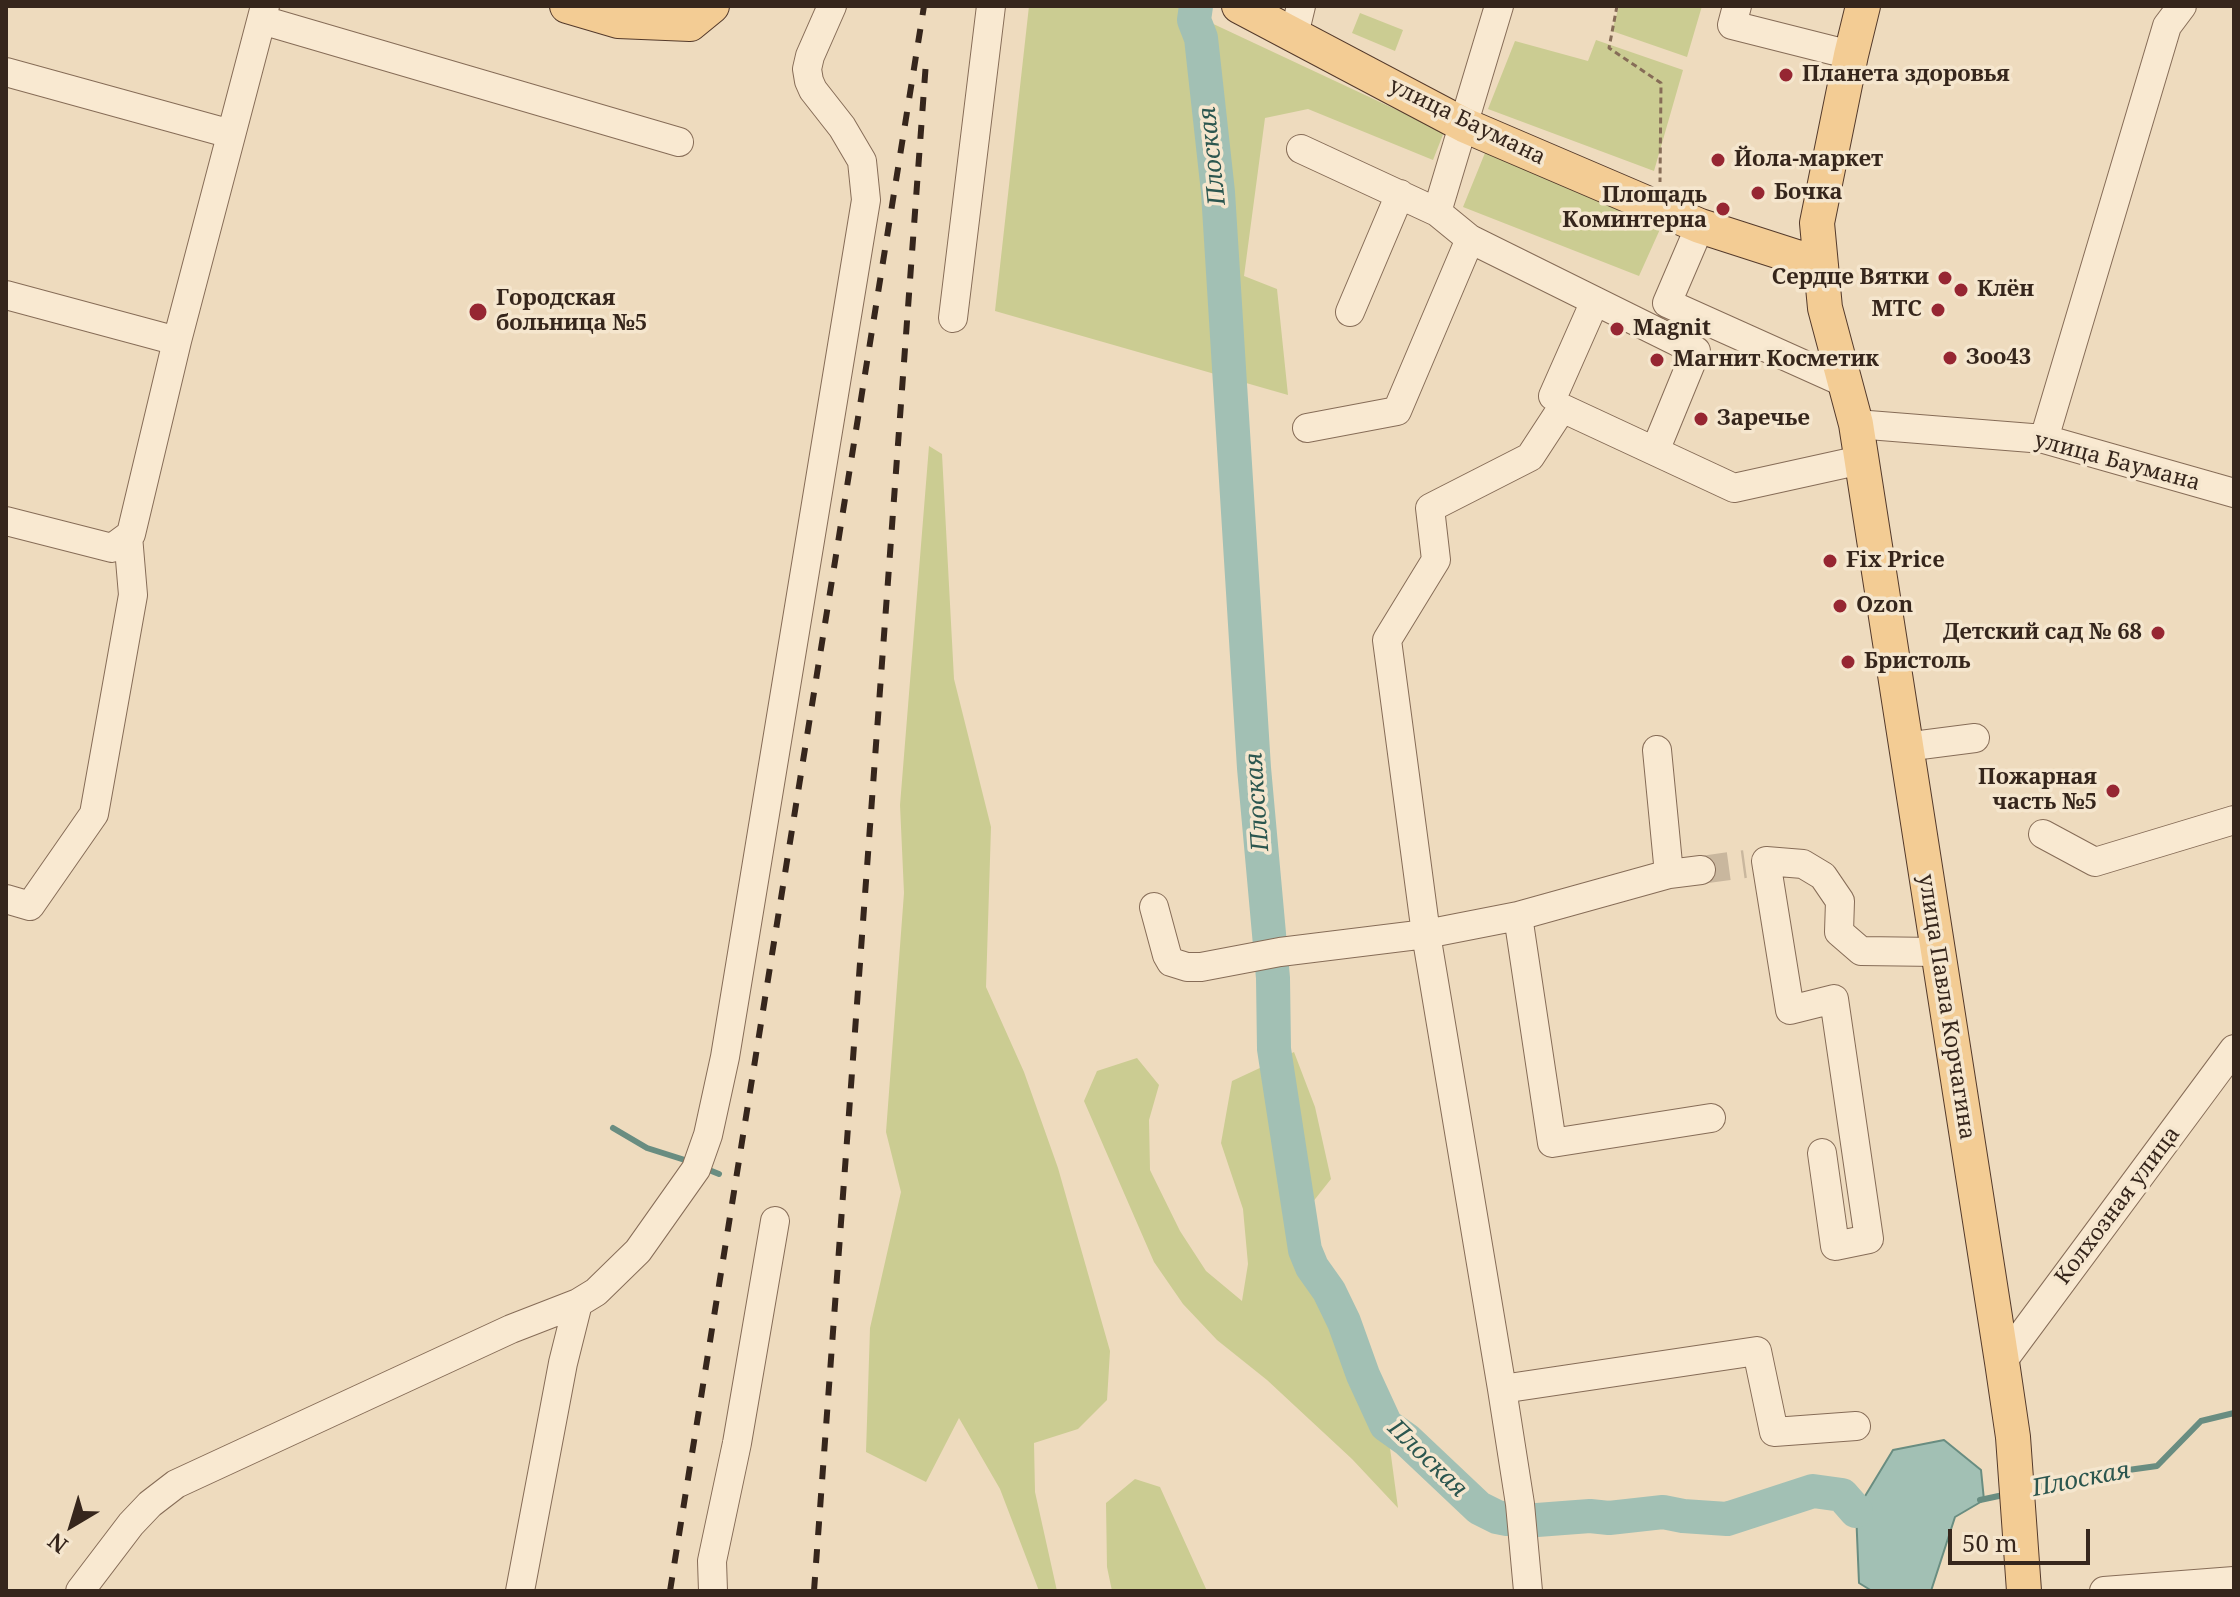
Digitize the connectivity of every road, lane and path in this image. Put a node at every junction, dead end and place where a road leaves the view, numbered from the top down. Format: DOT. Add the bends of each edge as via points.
graph roads {
  1 [pos="567,6"];
  2 [pos="712,6"];
  3 [pos="832,6"];
  4 [pos="991,6"];
  5 [pos="1239,6"];
  6 [pos="1499,6"];
  7 [pos="1617,6"];
  8 [pos="1737,6"];
  9 [pos="1863,6"];
  10 [pos="2182,6"];
  11 [pos="264,13"];
  12 [pos="1298,20"];
  13 [pos="1851,55"];
  14 [pos="6,72"];
  15 [pos="1464,125"];
  16 [pos="231,134"];
  17 [pos="679,142"];
  18 [pos="1301,149"];
  19 [pos="1400,194"];
  20 [pos="1661,210"];
  21 [pos="1437,212"];
  22 [pos="1700,226"];
  23 [pos="1470,239"];
  24 [pos="1821,265"];
  25 [pos="6,295"];
  26 [pos="1595,301"];
  27 [pos="1350,312"];
  28 [pos="953,318"];
  29 [pos="177,341"];
  30 [pos="1845,383"];
  31 [pos="1553,396"];
  32 [pos="1856,424"];
  33 [pos="1307,428"];
  34 [pos="2044,439"];
  35 [pos="1655,451"];
  36 [pos="1861,460"];
  37 [pos="2234,493"];
  38 [pos="6,521"];
  39 [pos="120,542"];
  40 [pos="1975,738"];
  41 [pos="1905,747"];
  42 [pos="1657,750"];
  43 [pos="2234,820"];
  44 [pos="2043,834"];
  45 [pos="1701,870"];
  46 [pos="1669,874"];
  47 [pos="18,902"];
  48 [pos="1154,907"];
  49 [pos="1518,916"];
  50 [pos="1426,934"];
  51 [pos="1937,952"];
  52 [pos="2234,1049"];
  53 [pos="1711,1118"];
  54 [pos="1822,1153"];
  55 [pos="775,1221"];
  56 [pos="578,1303"];
  57 [pos="2002,1362"];
  58 [pos="1502,1389"];
  59 [pos="1856,1426"];
  60 [pos="2234,1581"];
  61 [pos="80,1591"];
  62 [pos="520,1591"];
  63 [pos="713,1591"];
  64 [pos="1528,1591"];
  65 [pos="2024,1591"];
  66 [pos="2104,1591"];
  1 -- 2 [label="main road" via="618,21 690,24"];
  3 -- 56 [label="street" via="810,56 809,81 862,161 866,200 725,1057 696,1169 638,1251"];
  4 -- 28 [label="street"];
  5 -- 12 [label="main road, улица Баумана"];
  6 -- 15 [label="street"];
  7 -- 20 [label="path" via="1609,48 1661,83"];
  8 -- 13 [label="street" via="1732,25"];
  9 -- 13 [label="main road"];
  10 -- 34 [label="street" via="2167,26"];
  11 -- 16 [label="street"];
  11 -- 17 [label="street"];
  12 -- 15 [label="main road, улица Баумана"];
  13 -- 24 [label="main road" via="1817,223"];
  14 -- 16 [label="street"];
  15 -- 20 [label="main road, улица Баумана"];
  15 -- 21 [label="street"];
  16 -- 29 [label="street"];
  18 -- 19 [label="street"];
  19 -- 21 [label="street"];
  19 -- 27 [label="street"];
  20 -- 22 [label="main road, улица Баумана"];
  21 -- 23 [label="street"];
  22 -- 24 [label="main road"];
  22 -- 30 [label="street" via="1667,303"];
  23 -- 26 [label="street"];
  23 -- 33 [label="street" via="1397,411"];
  24 -- 30 [label="main road, улица Павла Корчагина" via="1825,308"];
  25 -- 29 [label="street"];
  26 -- 31 [label="street"];
  26 -- 35 [label="street" via="1696,351"];
  29 -- 39 [label="street" via="131,534"];
  30 -- 32 [label="main road, улица Павла Корчагина"];
  32 -- 34 [label="street, улица Баумана"];
  32 -- 36 [label="main road, улица Павла Корчагина"];
  34 -- 37 [label="street, улица Баумана"];
  35 -- 36 [label="street" via="1734,488"];
  35 -- 50 [label="street" via="1562,408 1530,457 1430,508 1436,560 1387,640"];
  36 -- 41 [label="main road, улица Павла Корчагина"];
  38 -- 39 [label="street"];
  39 -- 47 [label="street" via="133,595 94,814"];
  40 -- 41 [label="street"];
  41 -- 51 [label="main road, улица Павла Корчагина"];
  42 -- 46 [label="street"];
  43 -- 44 [label="street" via="2095,862"];
  45 -- 46 [label="street"];
  46 -- 49 [label="street"];
  48 -- 50 [label="street" via="1167,955 1176,965 1201,967"];
  49 -- 50 [label="street"];
  49 -- 53 [label="street" via="1552,1143"];
  50 -- 58 [label="street"];
  51 -- 54 [label="street" via="1861,951 1839,932 1840,901 1823,876 1803,864 1756,862 1790,1010 1834,999 1869,1239 1835,1246"];
  51 -- 57 [label="main road, улица Павла Корчагина"];
  52 -- 57 [label="street, Колхозная улица"];
  55 -- 63 [label="street" via="712,1561"];
  56 -- 61 [label="street" via="176,1484 131,1524"];
  56 -- 62 [label="street"];
  57 -- 65 [label="main road, улица Павла Корчагина"];
  58 -- 59 [label="street" via="1757,1351 1774,1432"];
  58 -- 64 [label="street"];
  60 -- 66 [label="street"];
}
